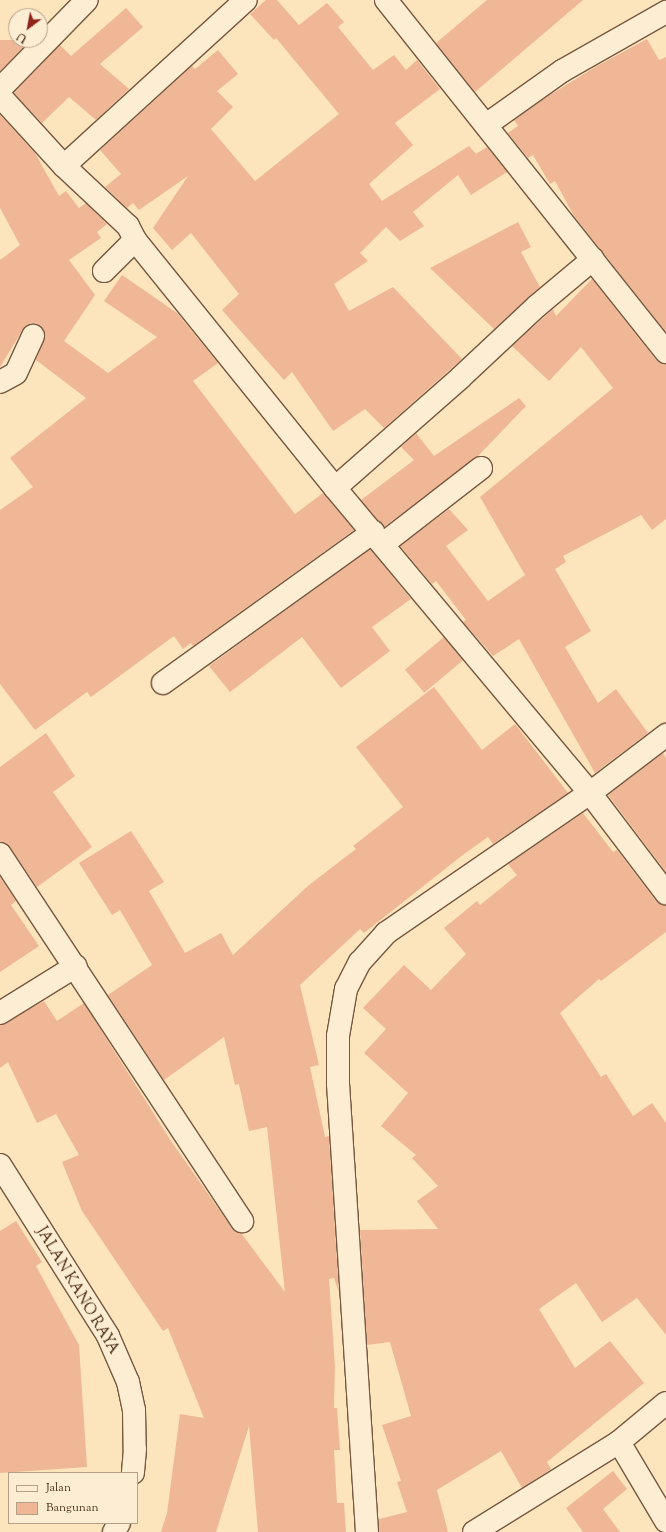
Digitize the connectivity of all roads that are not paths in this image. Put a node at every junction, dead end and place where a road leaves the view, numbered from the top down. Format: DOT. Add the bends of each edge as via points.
graph roads {
  1 [pos="87,0"];
  2 [pos="246,0"];
  3 [pos="386,0"];
  4 [pos="666,12"];
  5 [pos="0,89"];
  6 [pos="0,96"];
  7 [pos="486,125"];
  8 [pos="64,166"];
  9 [pos="135,240"];
  10 [pos="593,259"];
  11 [pos="104,271"];
  12 [pos="33,336"];
  13 [pos="666,352"];
  14 [pos="0,382"];
  15 [pos="481,468"];
  16 [pos="335,488"];
  17 [pos="378,538"];
  18 [pos="163,684"];
  19 [pos="666,735"];
  20 [pos="590,793"];
  21 [pos="0,854"];
  22 [pos="666,893"];
  23 [pos="76,966"];
  24 [pos="0,1013"];
  25 [pos="0,1165"];
  26 [pos="242,1220"];
  27 [pos="666,1403"];
  28 [pos="619,1442"];
  29 [pos="133,1472"];
  30 [pos="666,1521"];
  31 [pos="367,1532"];
  32 [pos="474,1532"];
  1 -- 5 [label="street"];
  2 -- 8 [label="street"];
  3 -- 7 [label="street"];
  4 -- 7 [label="street" via="562,71"];
  6 -- 8 [label="street"];
  7 -- 10 [label="street"];
  8 -- 9 [label="street" via="128,226"];
  9 -- 11 [label="street"];
  9 -- 16 [label="street"];
  10 -- 13 [label="street"];
  10 -- 16 [label="street" via="537,306"];
  12 -- 14 [label="street" via="16,373"];
  15 -- 17 [label="street"];
  16 -- 17 [label="street"];
  17 -- 18 [label="street"];
  17 -- 20 [label="street"];
  19 -- 20 [label="street"];
  20 -- 22 [label="street"];
  20 -- 31 [label="street" via="386,933 360,962 346,989 338,1036 338,1084"];
  21 -- 23 [label="street"];
  23 -- 24 [label="street"];
  23 -- 26 [label="street"];
  25 -- 29 [label="street, JALAN KANO RAYA" via="108,1336 128,1382 134,1410"];
  27 -- 28 [label="street"];
  28 -- 30 [label="street"];
  28 -- 32 [label="street"];
}
